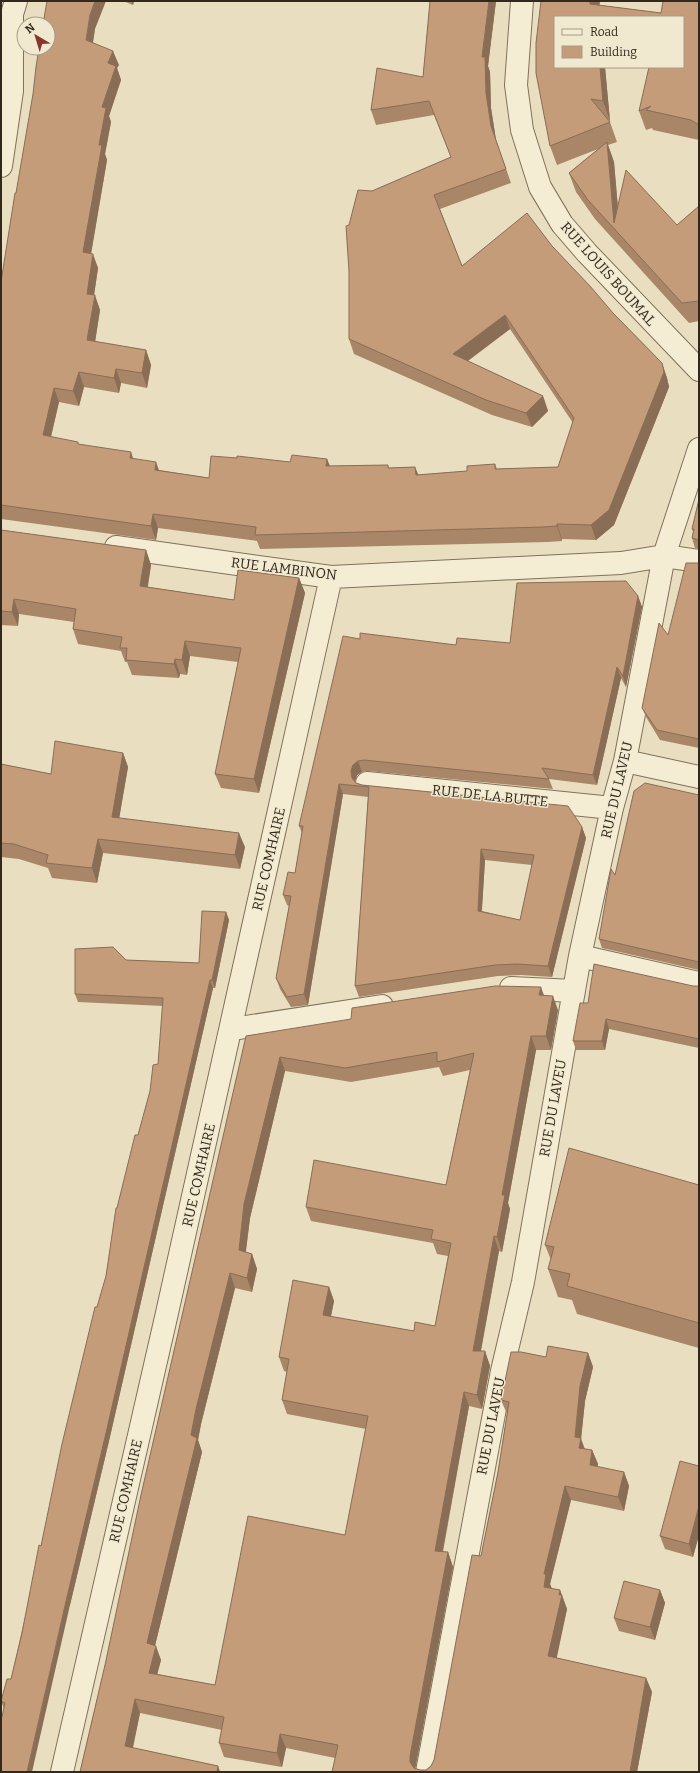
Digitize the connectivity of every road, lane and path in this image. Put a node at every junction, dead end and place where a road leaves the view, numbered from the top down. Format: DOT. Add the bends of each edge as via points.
graph roads {
  1 [pos="522,1"];
  2 [pos="10,9"];
  3 [pos="1,166"];
  4 [pos="699,370"];
  5 [pos="699,448"];
  6 [pos="95,544"];
  7 [pos="664,556"];
  8 [pos="699,561"];
  9 [pos="331,577"];
  10 [pos="625,761"];
  11 [pos="699,777"];
  12 [pos="367,783"];
  13 [pos="612,808"];
  14 [pos="580,956"];
  15 [pos="699,983"];
  16 [pos="492,989"];
  17 [pos="574,991"];
  18 [pos="403,1003"];
  19 [pos="233,1029"];
  20 [pos="62,1772"];
  21 [pos="426,1772"];
  1 -- 4 [label="street, RUE LOUIS BOUMAL" via="516,85 522,130 540,187 562,224 587,253"];
  2 -- 3 [label="street" via="12,92"];
  5 -- 7 [label="street, RUE DU LAVEU"];
  6 -- 9 [label="street, RUE LAMBINON"];
  7 -- 8 [label="street, RUE LAMBINON"];
  7 -- 9 [label="street, RUE LAMBINON" via="621,563"];
  7 -- 10 [label="street, RUE DU LAVEU"];
  9 -- 19 [label="street, RUE COMHAIRE"];
  10 -- 11 [label="street"];
  10 -- 13 [label="street, RUE DU LAVEU"];
  12 -- 13 [label="street, RUE DE LA BUTTE"];
  13 -- 14 [label="street, RUE DU LAVEU"];
  14 -- 15 [label="street"];
  14 -- 17 [label="street, RUE DU LAVEU"];
  16 -- 17 [label="street" via="520,987"];
  17 -- 21 [label="street, RUE DU LAVEU" via="523,1282 499,1386"];
  18 -- 19 [label="street"];
  19 -- 20 [label="street, RUE COMHAIRE"];
}
